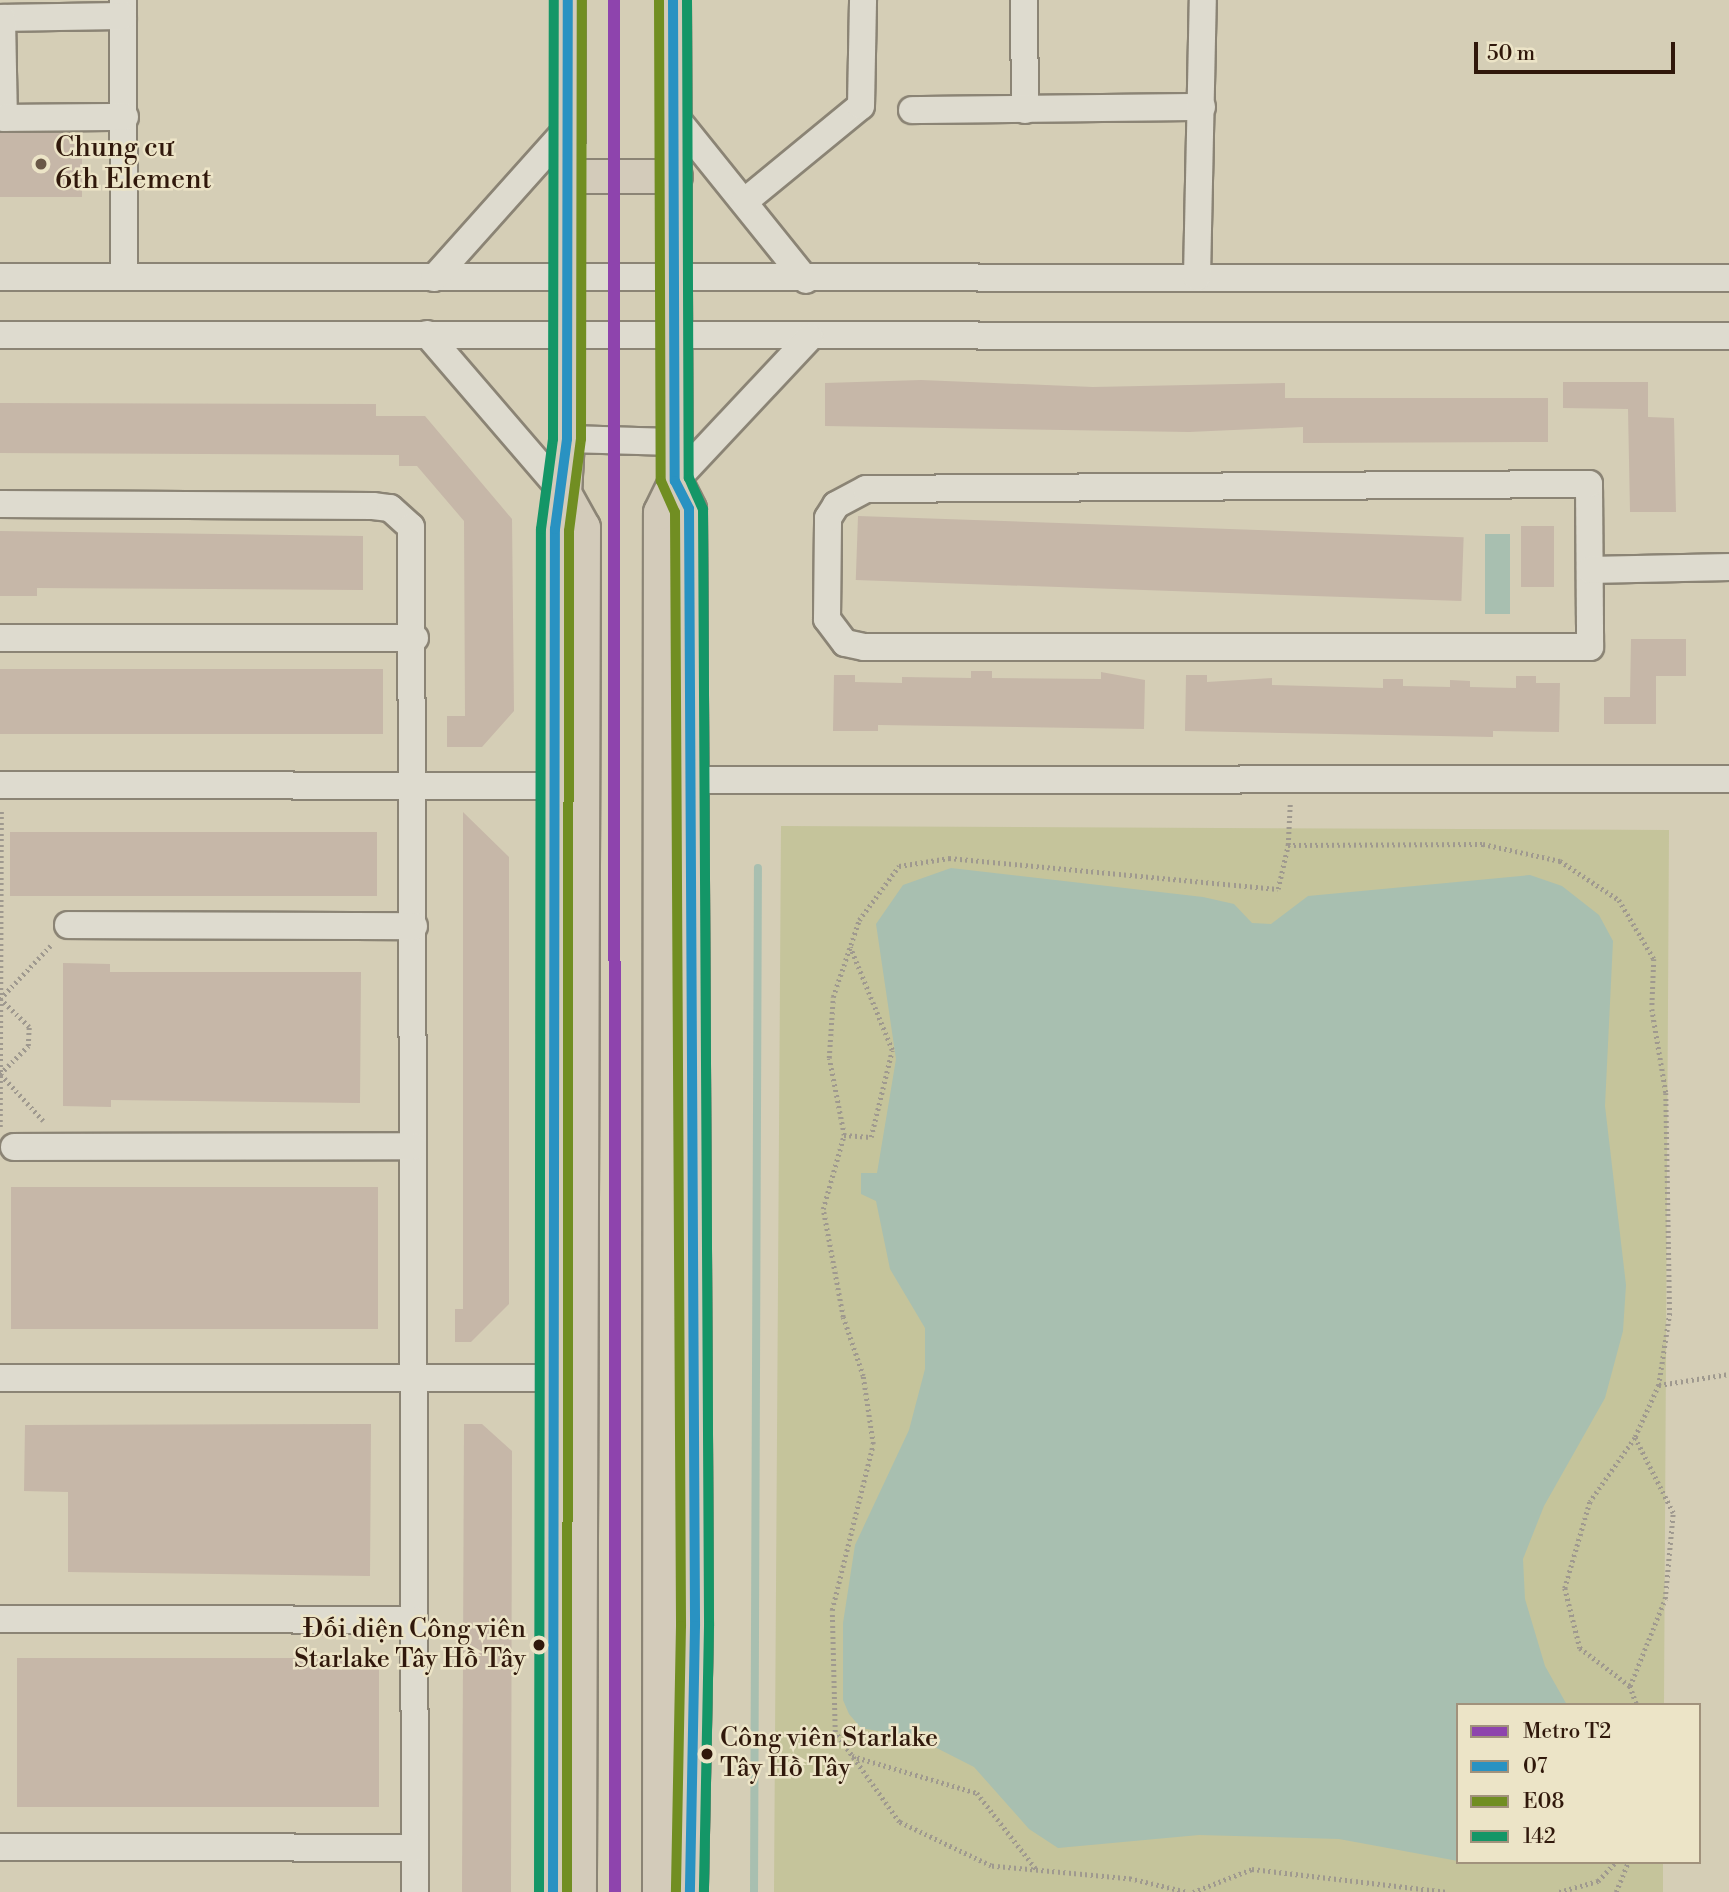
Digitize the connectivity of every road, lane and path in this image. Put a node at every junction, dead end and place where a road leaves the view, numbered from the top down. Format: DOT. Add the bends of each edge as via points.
graph roads {
  1 [pos="568,0"];
  2 [pos="673,0"];
  3 [pos="863,0"];
  4 [pos="1024,0"];
  5 [pos="1203,0"];
  6 [pos="123,8"];
  7 [pos="1202,107"];
  8 [pos="912,110"];
  9 [pos="1025,110"];
  10 [pos="125,117"];
  11 [pos="675,117"];
  12 [pos="568,128"];
  13 [pos="568,176"];
  14 [pos="675,176"];
  15 [pos="744,202"];
  16 [pos="0,277"];
  17 [pos="124,277"];
  18 [pos="1197,277"];
  19 [pos="434,278"];
  20 [pos="1729,278"];
  21 [pos="675,280"];
  22 [pos="806,280"];
  23 [pos="568,281"];
  24 [pos="427,334"];
  25 [pos="0,335"];
  26 [pos="568,335"];
  27 [pos="1729,336"];
  28 [pos="810,337"];
  29 [pos="676,338"];
  30 [pos="567,439"];
  31 [pos="674,442"];
  32 [pos="675,481"];
  33 [pos="564,493"];
  34 [pos="0,505"];
  35 [pos="1729,567"];
  36 [pos="1590,570"];
  37 [pos="415,638"];
  38 [pos="0,639"];
  39 [pos="1291,776"];
  40 [pos="1729,779"];
  41 [pos="676,780"];
  42 [pos="414,785"];
  43 [pos="568,786"];
  44 [pos="1,794"];
  45 [pos="1288,845"];
  46 [pos="68,925"];
  47 [pos="414,926"];
  48 [pos="850,946"];
  49 [pos="0,999"];
  50 [pos="0,1074"];
  51 [pos="51,1129"];
  52 [pos="844,1135"];
  53 [pos="7,1141"];
  54 [pos="413,1146"];
  55 [pos="1729,1374"];
  56 [pos="412,1377"];
  57 [pos="0,1378"];
  58 [pos="567,1378"];
  59 [pos="1658,1385"];
  60 [pos="1635,1438"];
  61 [pos="0,1619"];
  62 [pos="414,1620"];
  63 [pos="1630,1686"];
  64 [pos="1636,1703"];
  65 [pos="852,1756"];
  66 [pos="0,1847"];
  67 [pos="415,1848"];
  68 [pos="1614,1864"];
  69 [pos="1627,1864"];
  70 [pos="1038,1871"];
  71 [pos="415,1892"];
  72 [pos="552,1892"];
  73 [pos="579,1892"];
  74 [pos="659,1892"];
  75 [pos="690,1892"];
  76 [pos="1185,1892"];
  77 [pos="1193,1892"];
  78 [pos="1448,1892"];
  79 [pos="1559,1892"];
  80 [pos="1616,1892"];
  1 -- 12 [label="main road"];
  2 -- 11 [label="main road"];
  3 -- 15 [label="street" via="860,106"];
  4 -- 9 [label="street"];
  5 -- 7 [label="street"];
  6 -- 10 [label="street"];
  6 -- 10 [label="street" via="2,18 4,118"];
  7 -- 9 [label="street"];
  7 -- 18 [label="street"];
  8 -- 9 [label="street"];
  10 -- 17 [label="street"];
  11 -- 14 [label="main road"];
  11 -- 15 [label="street"];
  12 -- 13 [label="main road"];
  12 -- 19 [label="street"];
  13 -- 14 [label="main road"];
  13 -- 23 [label="main road"];
  14 -- 21 [label="main road"];
  15 -- 22 [label="street"];
  16 -- 17 [label="street"];
  17 -- 19 [label="street"];
  18 -- 20 [label="street"];
  18 -- 22 [label="street"];
  19 -- 23 [label="street"];
  21 -- 22 [label="street"];
  21 -- 23 [label="street"];
  21 -- 29 [label="main road"];
  23 -- 26 [label="main road"];
  24 -- 25 [label="street"];
  24 -- 26 [label="street"];
  24 -- 33 [label="street"];
  26 -- 29 [label="street"];
  26 -- 30 [label="main road"];
  27 -- 28 [label="street"];
  28 -- 29 [label="street"];
  28 -- 32 [label="street"];
  29 -- 31 [label="main road"];
  30 -- 31 [label="street"];
  30 -- 33 [label="main road"];
  31 -- 32 [label="main road"];
  32 -- 41 [label="main road" via="689,509"];
  33 -- 43 [label="main road" via="555,529"];
  34 -- 37 [label="street" via="390,508 403,515 415,541"];
  35 -- 36 [label="street"];
  36 -- 36 [label="street" via="1590,647 864,647 845,643 827,620 828,518 836,505 866,489 1589,484"];
  37 -- 38 [label="street"];
  37 -- 42 [label="street"];
  39 -- 40 [label="street"];
  39 -- 41 [label="street"];
  39 -- 45 [label="path"];
  41 -- 74 [label="main road"];
  41 -- 75 [label="main road" via="695,1626"];
  42 -- 43 [label="street"];
  42 -- 44 [label="street"];
  42 -- 47 [label="street"];
  43 -- 58 [label="main road"];
  44 -- 49 [label="path"];
  45 -- 48 [label="path" via="1278,889 949,858 898,866 859,920"];
  45 -- 59 [label="path" via="1483,844 1560,861 1619,900 1654,959 1652,1009 1667,1093 1670,1314"];
  46 -- 47 [label="street"];
  46 -- 49 [label="path"];
  47 -- 54 [label="street"];
  48 -- 52 [label="path" via="833,997 829,1058"];
  48 -- 52 [label="path" via="892,1050 871,1137"];
  49 -- 50 [label="path"];
  49 -- 50 [label="path" via="29,1027 28,1046"];
  50 -- 51 [label="path"];
  50 -- 53 [label="path"];
  52 -- 65 [label="path" via="823,1209 843,1317 863,1376 873,1444 832,1610 835,1732"];
  53 -- 54 [label="street"];
  54 -- 56 [label="street"];
  55 -- 59 [label="path"];
  56 -- 57 [label="street"];
  56 -- 58 [label="street"];
  56 -- 62 [label="street"];
  58 -- 72 [label="main road"];
  58 -- 73 [label="main road"];
  59 -- 60 [label="path"];
  60 -- 63 [label="path" via="1673,1513 1665,1599"];
  60 -- 63 [label="path" via="1590,1502 1565,1588 1580,1648"];
  61 -- 62 [label="street"];
  62 -- 67 [label="street"];
  63 -- 64 [label="path"];
  65 -- 70 [label="path" via="977,1793"];
  65 -- 70 [label="path" via="899,1822 991,1866"];
  66 -- 67 [label="street"];
  67 -- 71 [label="street"];
  68 -- 79 [label="path" via="1598,1881"];
  69 -- 80 [label="path"];
  70 -- 76 [label="path" via="1130,1878"];
  77 -- 78 [label="path" via="1252,1869"];
}
